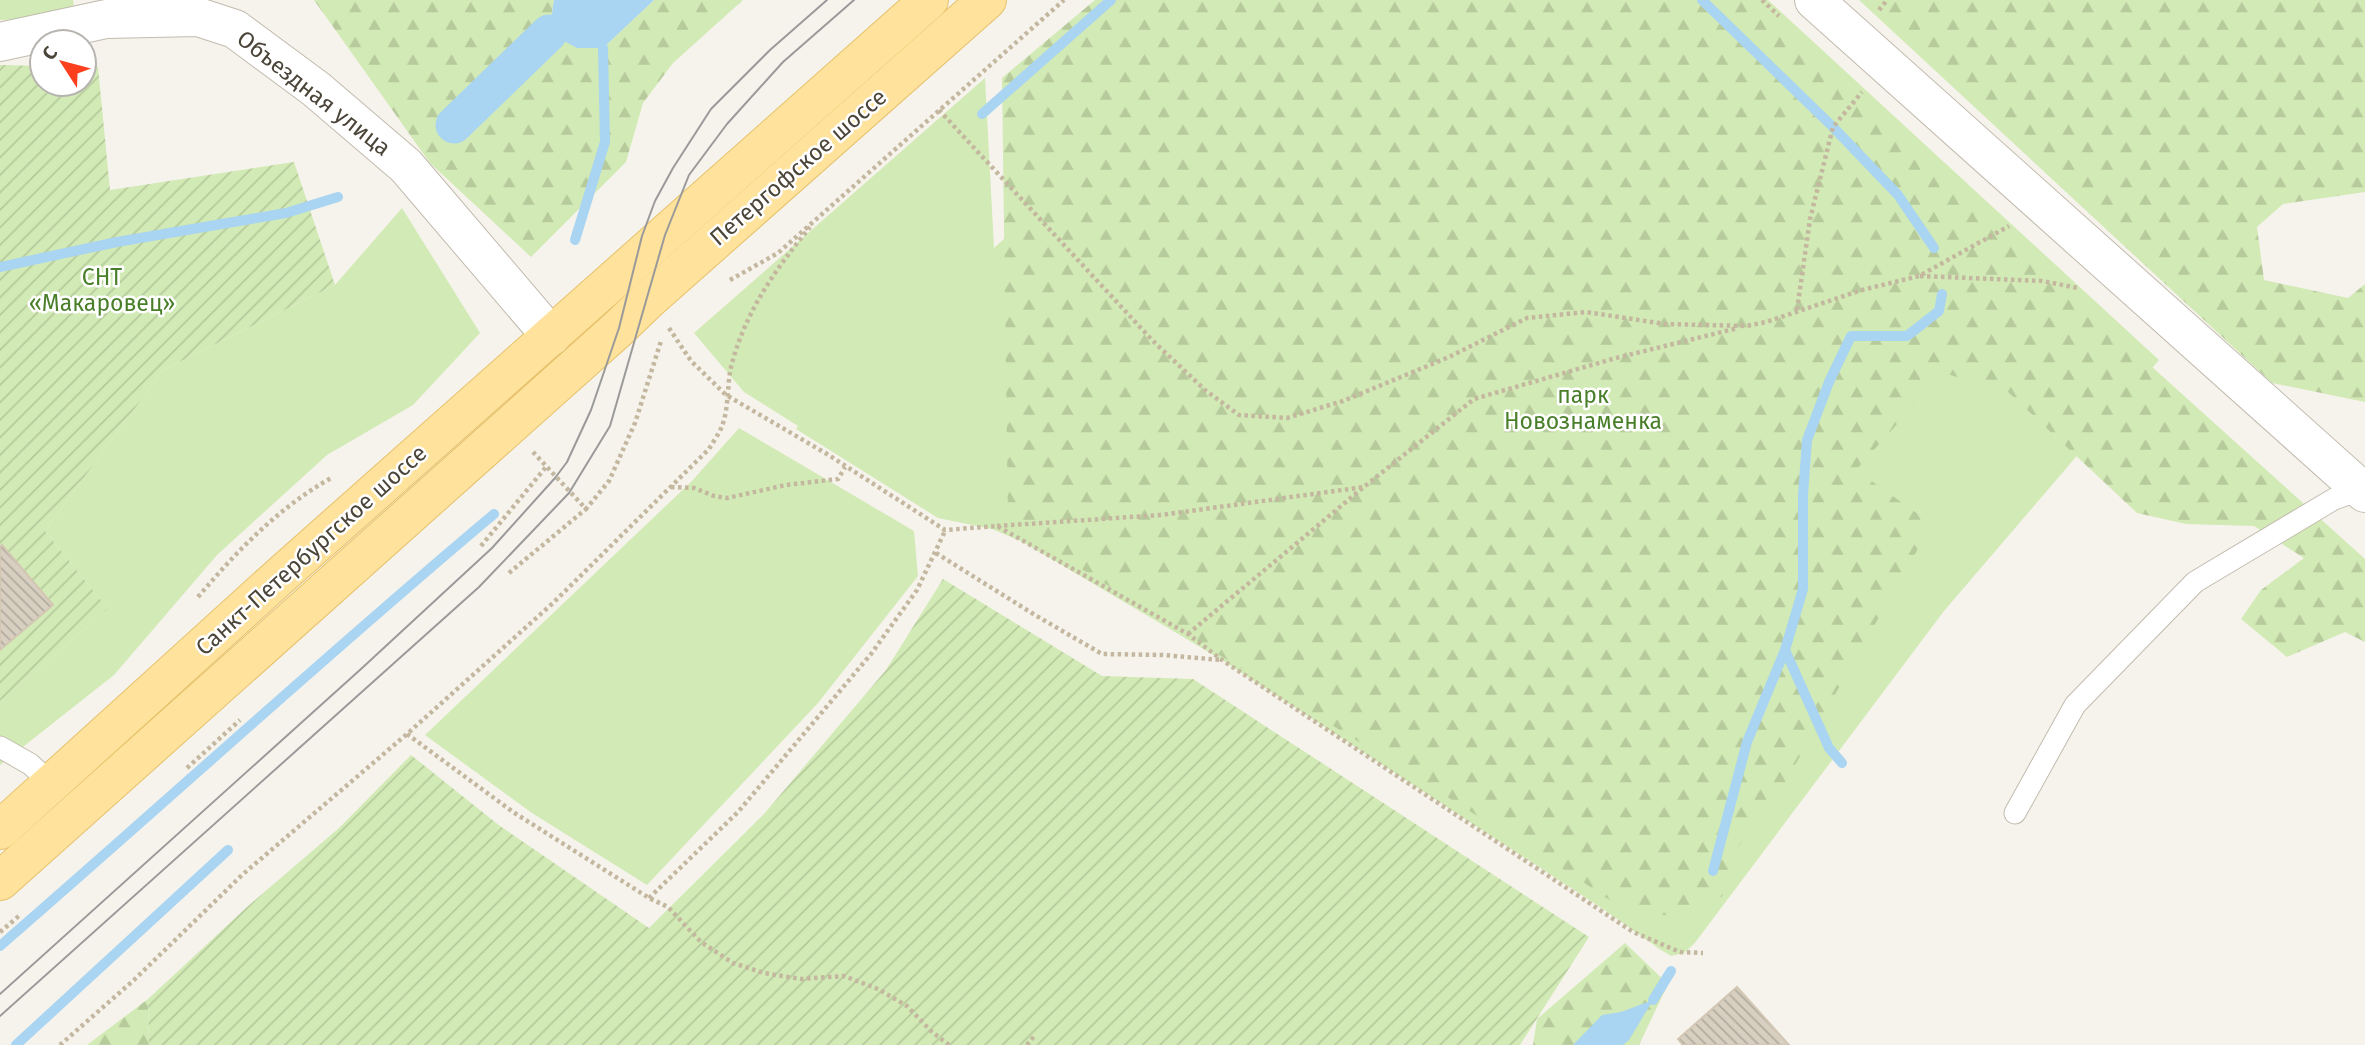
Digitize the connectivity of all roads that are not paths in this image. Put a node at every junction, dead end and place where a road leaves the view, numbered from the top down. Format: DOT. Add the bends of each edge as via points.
graph roads {
  1 [pos="929,0"];
  2 [pos="987,0"];
  3 [pos="1814,0"];
  4 [pos="0,42"];
  5 [pos="623,272"];
  6 [pos="610,335"];
  7 [pos="551,336"];
  8 [pos="2364,490"];
  9 [pos="0,747"];
  10 [pos="51,783"];
  11 [pos="2015,813"];
  12 [pos="0,830"];
  13 [pos="0,881"];
  1 -- 5 [label="main road, Петергофское шоссе"];
  2 -- 6 [label="main road, Петергофское шоссе"];
  3 -- 8 [label="street"];
  4 -- 7 [label="street, Объездная улица" via="106,19 198,17 234,29 316,89 405,166"];
  5 -- 7 [label="main road, Санкт-Петербургское шоссе"];
  6 -- 13 [label="main road, Санкт-Петербургское шоссе"];
  7 -- 10 [label="main road, Санкт-Петербургское шоссе"];
  8 -- 11 [label="lane" via="2334,499 2195,582 2076,705"];
  9 -- 10 [label="lane"];
  10 -- 12 [label="main road, Санкт-Петербургское шоссе"];
}
